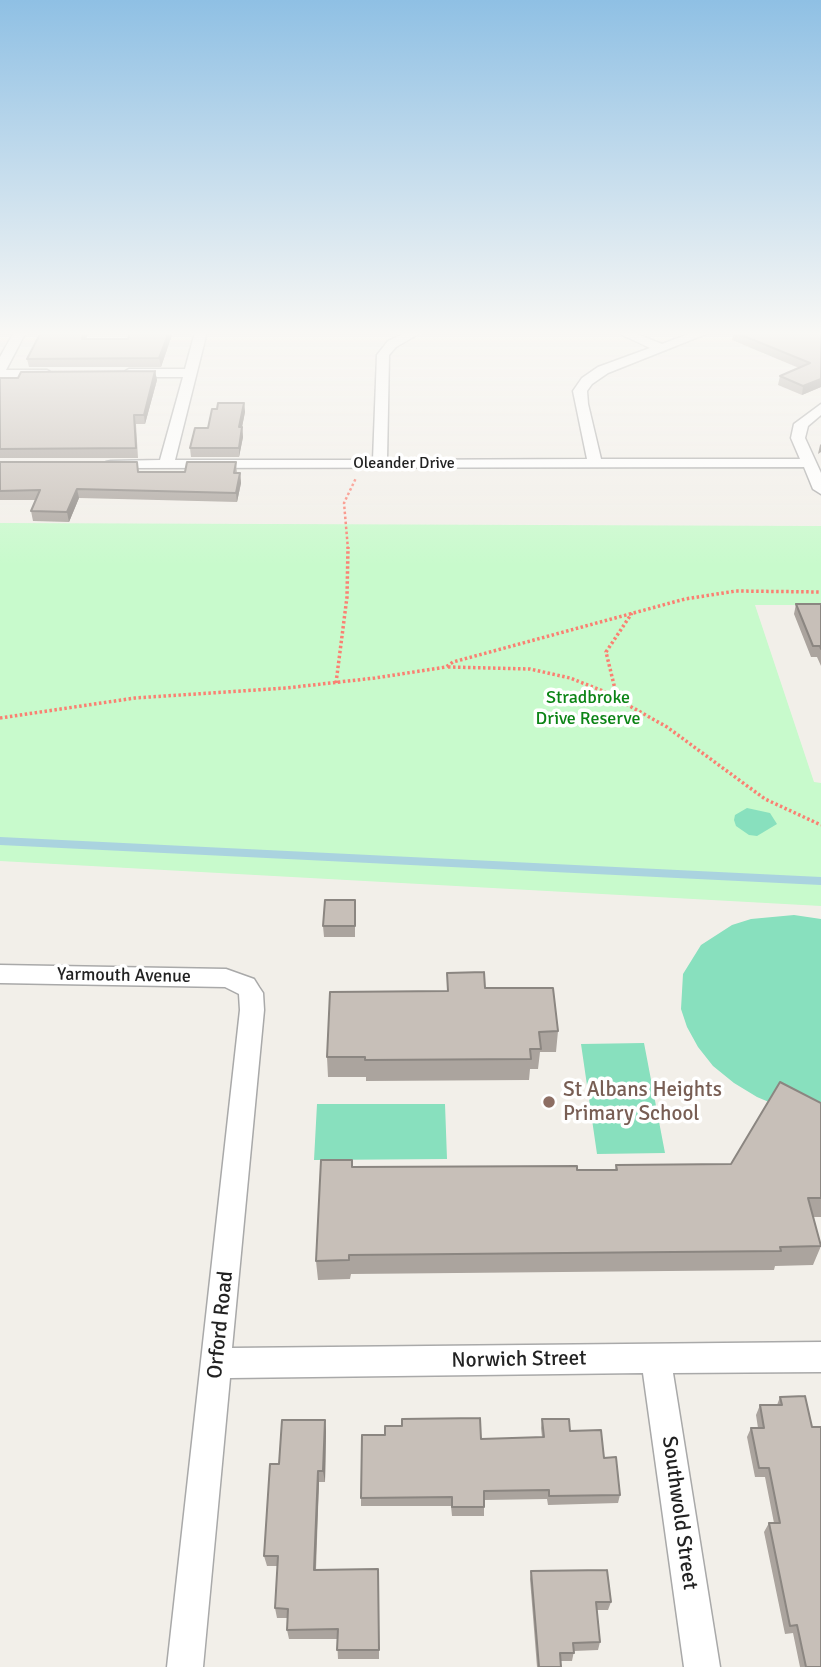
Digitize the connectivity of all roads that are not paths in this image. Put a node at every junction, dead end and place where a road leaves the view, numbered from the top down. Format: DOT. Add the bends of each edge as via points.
graph roads {
  1 [pos="180,410"];
  2 [pos="381,410"];
  3 [pos="584,410"];
  4 [pos="818,410"];
  5 [pos="809,463"];
  6 [pos="380,464"];
  7 [pos="595,464"];
  8 [pos="97,465"];
  9 [pos="166,465"];
  10 [pos="821,489"];
  11 [pos="0,974"];
  12 [pos="246,985"];
  13 [pos="821,1357"];
  14 [pos="656,1359"];
  15 [pos="217,1363"];
  16 [pos="186,1667"];
  17 [pos="702,1667"];
  1 -- 9 [label="street"];
  2 -- 6 [label="street"];
  3 -- 7 [label="street"];
  4 -- 5 [label="street" via="799,431"];
  5 -- 7 [label="street, Oleander Drive"];
  5 -- 10 [label="street"];
  6 -- 7 [label="street, Oleander Drive"];
  6 -- 9 [label="street, Oleander Drive"];
  8 -- 9 [label="street, Oleander Drive"];
  11 -- 12 [label="street, Yarmouth Avenue" via="226,978"];
  12 -- 15 [label="street, Orford Road" via="252,1010"];
  13 -- 14 [label="street, Norwich Street"];
  14 -- 15 [label="street, Norwich Street"];
  14 -- 17 [label="street, Southwold Street"];
  15 -- 16 [label="street, Orford Road"];
}
